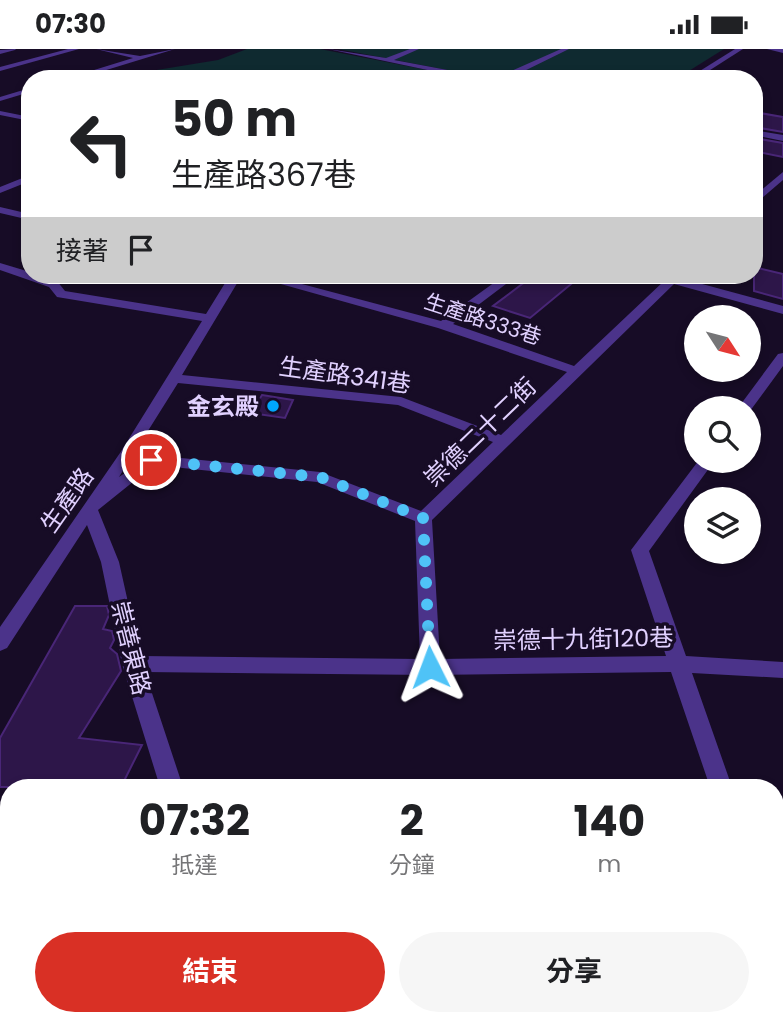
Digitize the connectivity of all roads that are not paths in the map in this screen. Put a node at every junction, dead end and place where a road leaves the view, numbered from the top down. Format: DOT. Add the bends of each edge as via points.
graph roads {
  1 [pos="13,49"];
  2 [pos="76,49"];
  3 [pos="99,49"];
  4 [pos="173,49"];
  5 [pos="331,49"];
  6 [pos="416,49"];
  7 [pos="546,49"];
  8 [pos="566,49"];
  9 [pos="740,49"];
  10 [pos="770,49"];
  11 [pos="783,51"];
  12 [pos="0,52"];
  13 [pos="140,58"];
  14 [pos="387,60"];
  15 [pos="0,69"];
  16 [pos="99,70"];
  17 [pos="439,70"];
  18 [pos="503,70"];
  19 [pos="522,70"];
  20 [pos="705,70"];
  21 [pos="21,93"];
  22 [pos="0,99"];
  23 [pos="0,113"];
  24 [pos="21,117"];
  25 [pos="763,134"];
  26 [pos="783,138"];
  27 [pos="783,174"];
  28 [pos="21,182"];
  29 [pos="0,190"];
  30 [pos="763,193"];
  31 [pos="0,210"];
  32 [pos="21,216"];
  33 [pos="0,266"];
  34 [pos="21,273"];
  35 [pos="53,284"];
  36 [pos="230,284"];
  37 [pos="290,284"];
  38 [pos="498,284"];
  39 [pos="667,284"];
  40 [pos="697,284"];
  41 [pos="783,310"];
  42 [pos="208,318"];
  43 [pos="443,324"];
  44 [pos="783,357"];
  45 [pos="577,371"];
  46 [pos="174,378"];
  47 [pos="755,396"];
  48 [pos="503,441"];
  49 [pos="697,473"];
  50 [pos="89,509"];
  51 [pos="423,518"];
  52 [pos="0,643"];
  53 [pos="132,664"];
  54 [pos="679,664"];
  55 [pos="430,667"];
  56 [pos="783,670"];
  57 [pos="168,779"];
  58 [pos="718,779"];
  1 -- 12 [label="street"];
  2 -- 15 [label="street"];
  3 -- 13 [label="street"];
  4 -- 13 [label="street"];
  5 -- 14 [label="street"];
  6 -- 14 [label="street"];
  7 -- 18 [label="street"];
  8 -- 19 [label="street"];
  9 -- 20 [label="street"];
  10 -- 11 [label="street"];
  13 -- 16 [label="street"];
  14 -- 17 [label="street"];
  21 -- 22 [label="street"];
  23 -- 24 [label="street"];
  25 -- 26 [label="street"];
  27 -- 30 [label="street"];
  28 -- 29 [label="street"];
  31 -- 32 [label="street"];
  33 -- 34 [label="street"];
  35 -- 42 [label="street" via="61,294"];
  36 -- 42 [label="street, 生產路"];
  37 -- 43 [label="street, 生產路333巷"];
  38 -- 43 [label="street"];
  39 -- 45 [label="street, 崇德二十二街"];
  40 -- 41 [label="street"];
  42 -- 46 [label="street, 生產路"];
  43 -- 45 [label="street, 生產路333巷"];
  44 -- 47 [label="street"];
  45 -- 48 [label="street, 崇德二十二街"];
  46 -- 48 [label="street, 生產路341巷" via="401,401"];
  46 -- 50 [label="street, 生產路"];
  48 -- 51 [label="street, 崇德二十二街"];
  49 -- 54 [label="street" via="640,550"];
  50 -- 51 [label="street" via="151,460 320,477"];
  50 -- 52 [label="street, 生產路"];
  50 -- 53 [label="street, 崇善東路" via="110,562"];
  51 -- 55 [label="street, 崇德二十二街"];
  53 -- 55 [label="street, 崇德十九街120巷"];
  53 -- 57 [label="street, 崇善東路"];
  54 -- 55 [label="street, 崇德十九街120巷"];
  54 -- 56 [label="street, 崇德十九街120巷"];
  54 -- 58 [label="street"];
}
